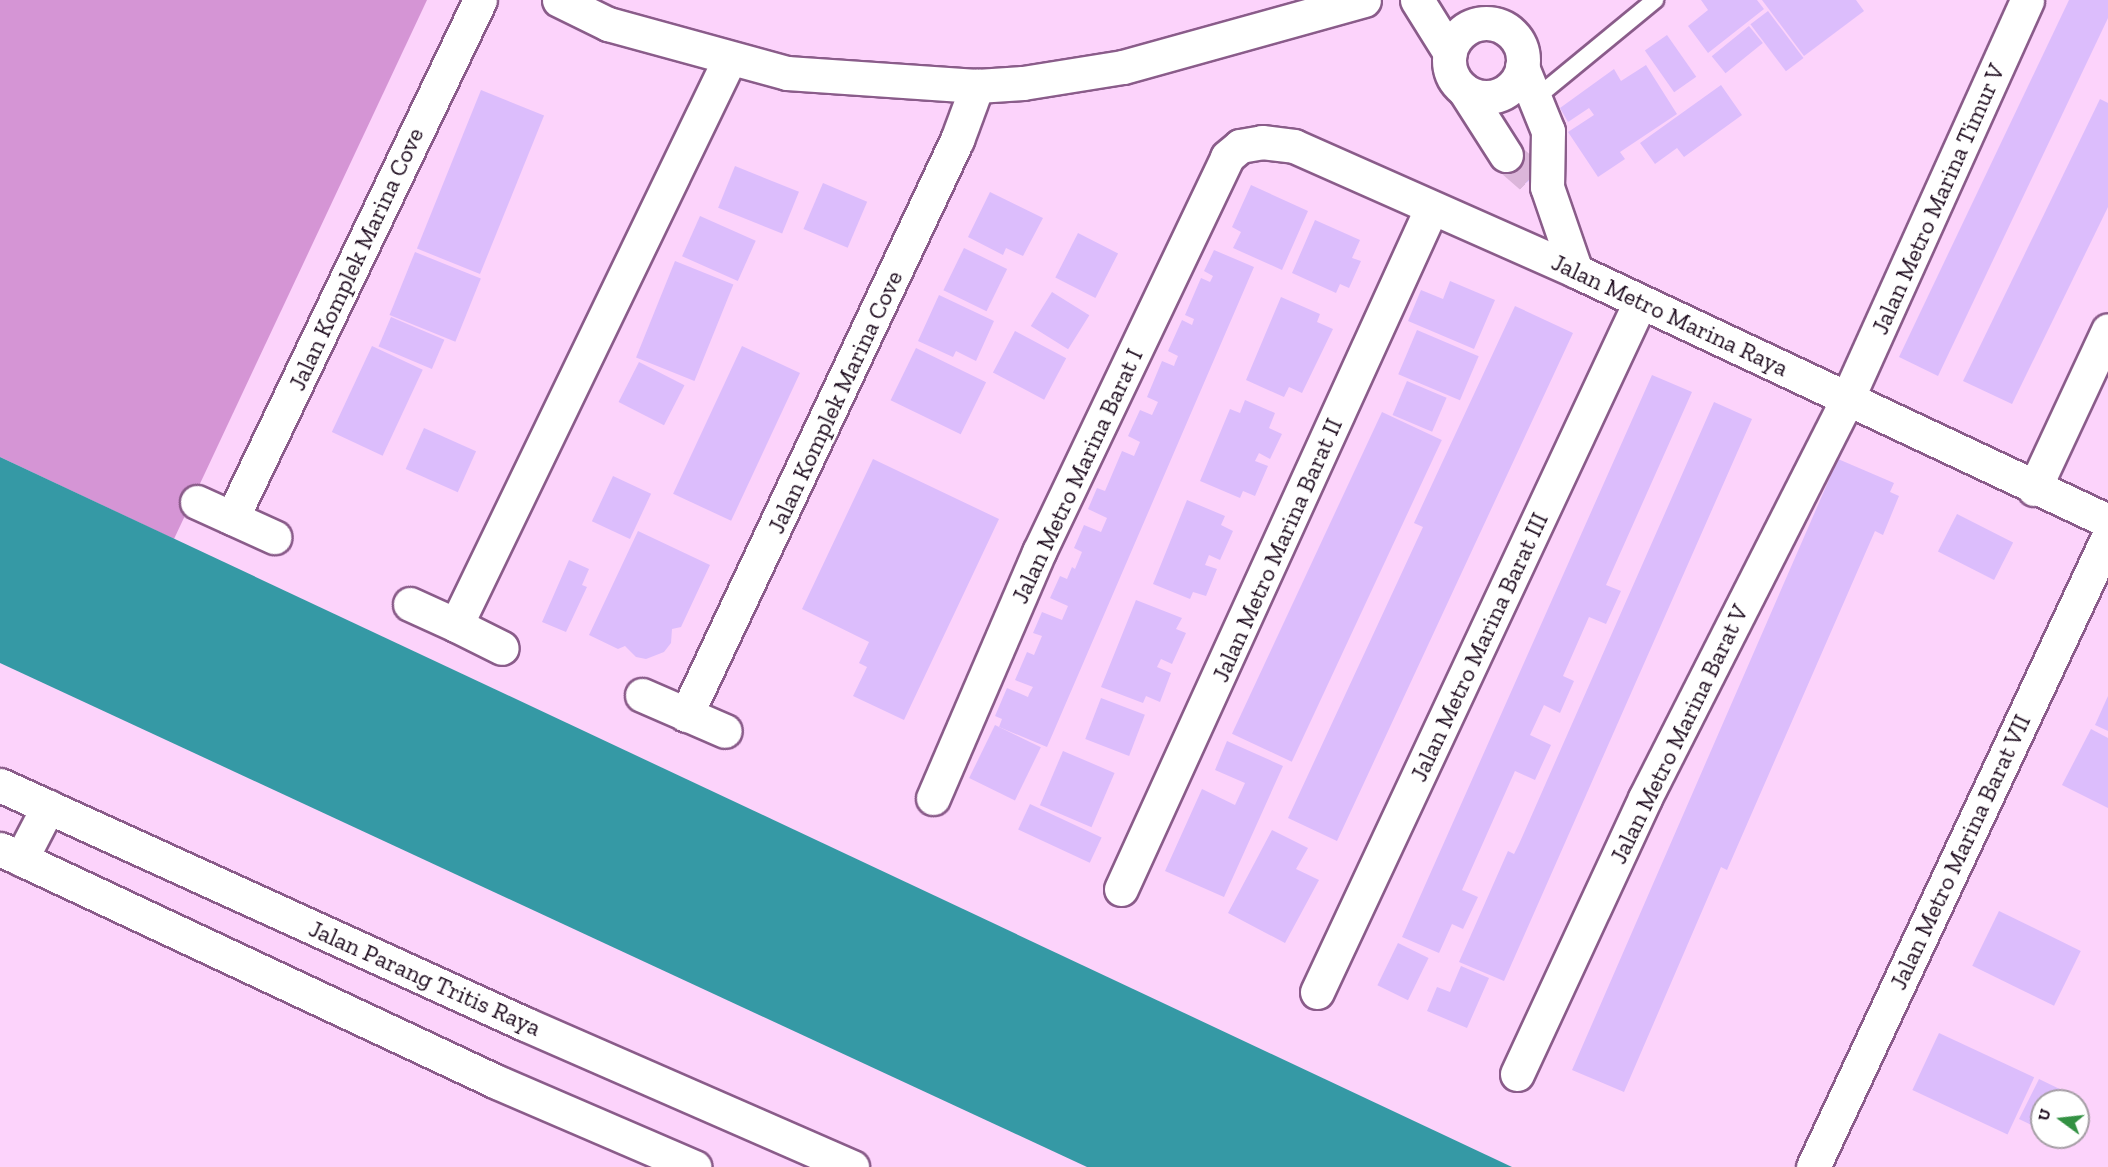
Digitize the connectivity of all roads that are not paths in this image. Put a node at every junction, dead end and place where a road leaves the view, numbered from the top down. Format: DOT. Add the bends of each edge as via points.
graph roads {
  1 [pos="480,0"];
  2 [pos="559,0"];
  3 [pos="1364,0"];
  4 [pos="1416,0"];
  5 [pos="1655,0"];
  6 [pos="2027,0"];
  7 [pos="1501,14"];
  8 [pos="1450,52"];
  9 [pos="729,60"];
  10 [pos="1522,67"];
  11 [pos="977,86"];
  12 [pos="1465,91"];
  13 [pos="1537,97"];
  14 [pos="1506,155"];
  15 [pos="1227,157"];
  16 [pos="1431,209"];
  17 [pos="1576,271"];
  18 [pos="1640,302"];
  19 [pos="2108,330"];
  20 [pos="1848,397"];
  21 [pos="2034,489"];
  22 [pos="197,502"];
  23 [pos="232,518"];
  24 [pos="2108,522"];
  25 [pos="274,537"];
  26 [pos="2108,537"];
  27 [pos="410,604"];
  28 [pos="456,625"];
  29 [pos="502,648"];
  30 [pos="642,695"];
  31 [pos="686,715"];
  32 [pos="725,731"];
  33 [pos="0,785"];
  34 [pos="933,798"];
  35 [pos="48,807"];
  36 [pos="10,854"];
  37 [pos="1121,889"];
  38 [pos="1317,992"];
  39 [pos="1517,1074"];
  40 [pos="694,1167"];
  41 [pos="852,1167"];
  42 [pos="1813,1167"];
  1 -- 23 [label="street, Jalan Komplek Marina Cove"];
  2 -- 9 [label="street" via="608,24"];
  3 -- 11 [label="street" via="1123,67"];
  4 -- 8 [label="street"];
  5 -- 13 [label="lane"];
  6 -- 20 [label="street, Jalan Metro Marina Timur V"];
  7 -- 8 [label="street" via="1465,29"];
  7 -- 10 [label="street" via="1522,52"];
  8 -- 12 [label="street" via="1450,67"];
  9 -- 11 [label="street" via="788,73"];
  9 -- 28 [label="street"];
  10 -- 12 [label="street" via="1517,80 1500,94 1478,96"];
  10 -- 13 [label="street"];
  11 -- 31 [label="street, Jalan Komplek Marina Cove" via="957,140"];
  12 -- 14 [label="street"];
  13 -- 17 [label="street" via="1548,131 1540,182"];
  15 -- 16 [label="street, Jalan Metro Marina Raya" via="1240,146 1262,142 1294,146"];
  15 -- 34 [label="street, Jalan Metro Marina Barat I" via="1039,552"];
  16 -- 17 [label="street, Jalan Metro Marina Raya"];
  16 -- 37 [label="street, Jalan Metro Marina Barat II"];
  17 -- 18 [label="street, Jalan Metro Marina Raya"];
  18 -- 20 [label="street, Jalan Metro Marina Raya"];
  18 -- 38 [label="street, Jalan Metro Marina Barat III"];
  19 -- 21 [label="street"];
  20 -- 21 [label="street, Jalan Metro Marina Raya"];
  20 -- 39 [label="street, Jalan Metro Marina Barat V" via="1645,798"];
  21 -- 24 [label="street, Jalan Metro Marina Raya"];
  22 -- 23 [label="street"];
  23 -- 25 [label="street"];
  26 -- 42 [label="street, Jalan Metro Marina Barat VII"];
  27 -- 28 [label="street"];
  28 -- 29 [label="street"];
  30 -- 31 [label="street"];
  31 -- 32 [label="street"];
  33 -- 35 [label="street, Jalan Parang Tritis Raya"];
  35 -- 36 [label="street"];
  35 -- 41 [label="street, Jalan Parang Tritis Raya" via="525,1024"];
  36 -- 40 [label="street" via="497,1082"];
}
